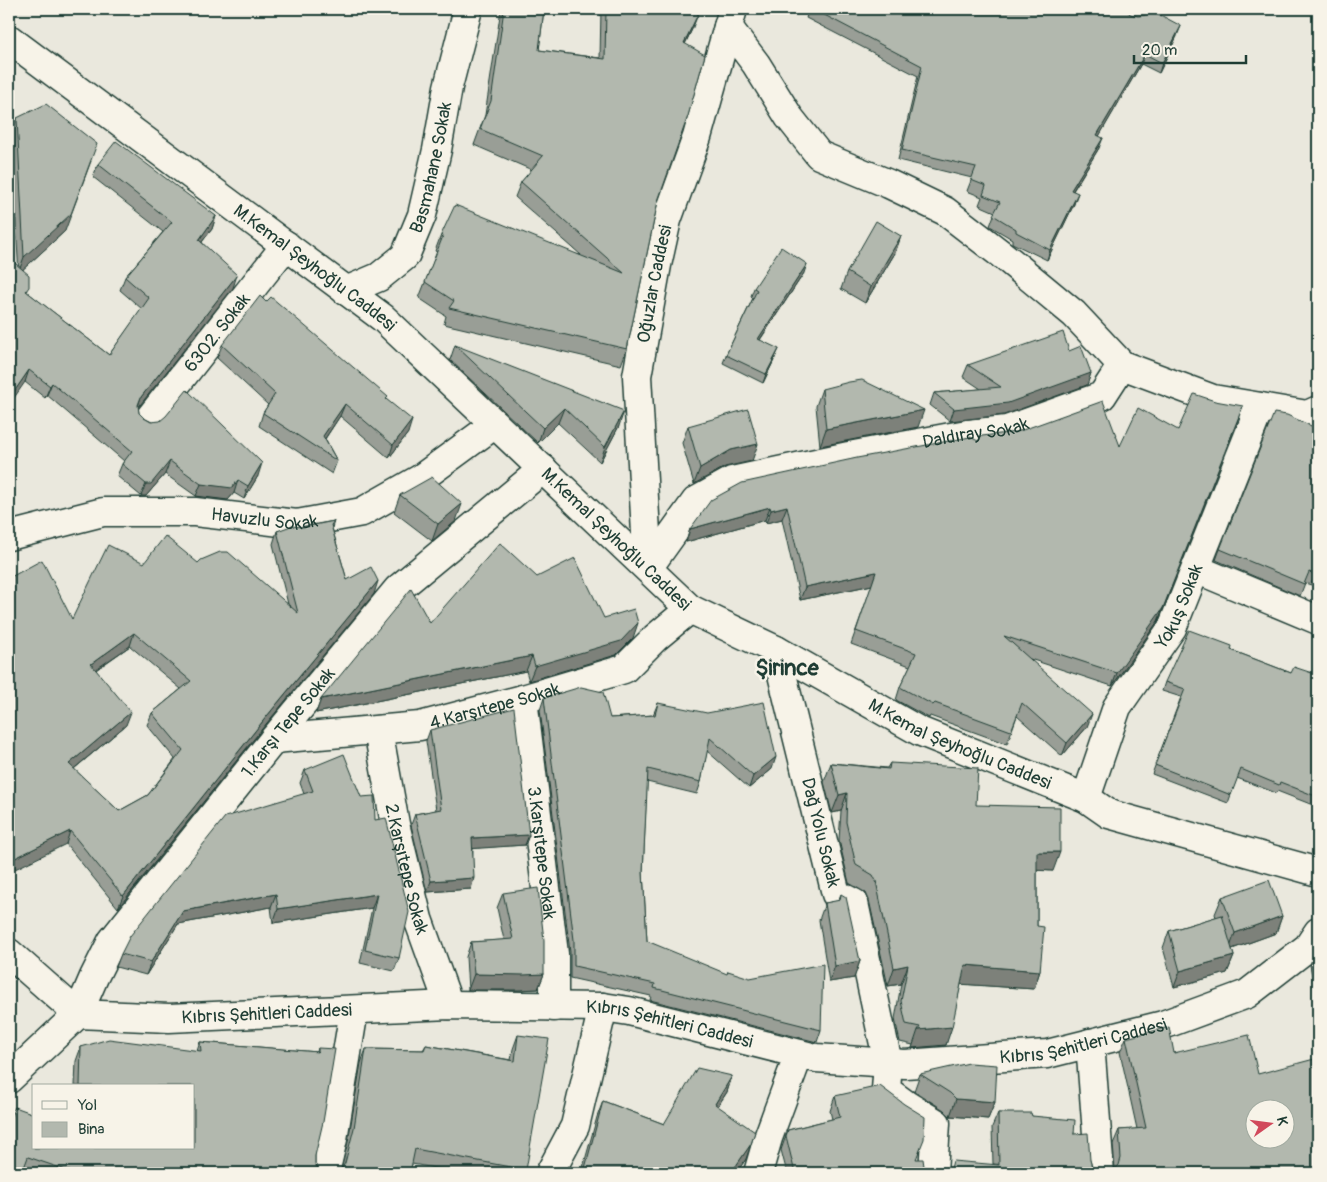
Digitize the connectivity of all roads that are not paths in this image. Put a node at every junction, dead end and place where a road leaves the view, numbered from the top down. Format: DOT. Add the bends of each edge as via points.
graph roads {
  1 [pos="468,9"];
  2 [pos="731,18"];
  3 [pos="9,39"];
  4 [pos="286,245"];
  5 [pos="346,291"];
  6 [pos="1122,365"];
  7 [pos="1260,407"];
  8 [pos="1318,410"];
  9 [pos="148,419"];
  10 [pos="495,424"];
  11 [pos="542,469"];
  12 [pos="9,536"];
  13 [pos="648,568"];
  14 [pos="1196,569"];
  15 [pos="690,609"];
  16 [pos="1318,620"];
  17 [pos="776,650"];
  18 [pos="523,699"];
  19 [pos="378,730"];
  20 [pos="274,739"];
  21 [pos="1086,798"];
  22 [pos="1318,872"];
  23 [pos="1318,932"];
  24 [pos="9,953"];
  25 [pos="449,1005"];
  26 [pos="554,1006"];
  27 [pos="603,1007"];
  28 [pos="354,1010"];
  29 [pos="78,1014"];
  30 [pos="1090,1043"];
  31 [pos="799,1054"];
  32 [pos="888,1063"];
  33 [pos="9,1079"];
  34 [pos="325,1173"];
  35 [pos="550,1173"];
  36 [pos="758,1173"];
  37 [pos="933,1173"];
  38 [pos="1100,1173"];
  1 -- 5 [label="street, Basmahane Sokak" via="422,214 405,256 379,277"];
  2 -- 6 [label="street" via="789,117 819,155 945,211 1074,314"];
  2 -- 13 [label="street, Oğuzlar Caddesi" via="698,138 667,220 637,376"];
  3 -- 4 [label="street, M.Kemal Şeyhoğlu Caddesi"];
  4 -- 5 [label="street, M.Kemal Şeyhoğlu Caddesi"];
  4 -- 9 [label="street, 6302. Sokak"];
  5 -- 10 [label="street, M.Kemal Şeyhoğlu Caddesi" via="383,318"];
  6 -- 7 [label="street" via="1213,399"];
  6 -- 13 [label="street, Daldıray Sokak" via="1102,396 1007,430 967,434 732,481 696,501"];
  7 -- 8 [label="street" via="1307,415"];
  7 -- 14 [label="street, Yokuş Sokak"];
  10 -- 11 [label="street, M.Kemal Şeyhoğlu Caddesi"];
  10 -- 12 [label="street, Havuzlu Sokak" via="420,479 362,512 297,524 196,512 103,512"];
  11 -- 13 [label="street, M.Kemal Şeyhoğlu Caddesi"];
  11 -- 20 [label="street, 1.Karşı Tepe Sokak" via="398,589"];
  13 -- 15 [label="street, M.Kemal Şeyhoğlu Caddesi"];
  14 -- 16 [label="street"];
  14 -- 21 [label="street, Yokuş Sokak" via="1172,628 1117,707"];
  15 -- 17 [label="street, M.Kemal Şeyhoğlu Caddesi"];
  15 -- 18 [label="street, 4.Karşıtepe Sokak" via="624,669"];
  17 -- 21 [label="street, M.Kemal Şeyhoğlu Caddesi" via="919,731"];
  17 -- 32 [label="street, Dağ Yolu Sokak" via="836,894 854,903"];
  18 -- 19 [label="street, 4.Karşıtepe Sokak" via="420,726"];
  18 -- 26 [label="street, 3.Karşıtepe Sokak" via="554,954"];
  19 -- 20 [label="street, 4.Karşıtepe Sokak"];
  19 -- 25 [label="street, 2.Karşıtepe Sokak" via="394,824 418,919"];
  20 -- 29 [label="street, 1.Karşı Tepe Sokak" via="112,941"];
  21 -- 22 [label="street, M.Kemal Şeyhoğlu Caddesi" via="1109,814"];
  23 -- 30 [label="street, Kıbrıs Şehitleri Caddesi" via="1308,947 1247,994 1163,1025"];
  24 -- 29 [label="street"];
  25 -- 26 [label="street, Kıbrıs Şehitleri Caddesi"];
  25 -- 28 [label="street, Kıbrıs Şehitleri Caddesi"];
  26 -- 27 [label="street, Kıbrıs Şehitleri Caddesi"];
  27 -- 31 [label="street, Kıbrıs Şehitleri Caddesi"];
  27 -- 35 [label="street" via="575,1126"];
  28 -- 29 [label="street, Kıbrıs Şehitleri Caddesi" via="169,1018"];
  28 -- 34 [label="street"];
  29 -- 33 [label="street"];
  30 -- 32 [label="street, Kıbrıs Şehitleri Caddesi" via="1047,1054"];
  30 -- 38 [label="street"];
  31 -- 32 [label="street, Kıbrıs Şehitleri Caddesi"];
  31 -- 36 [label="street"];
  32 -- 37 [label="street" via="886,1090 936,1123"];
}
